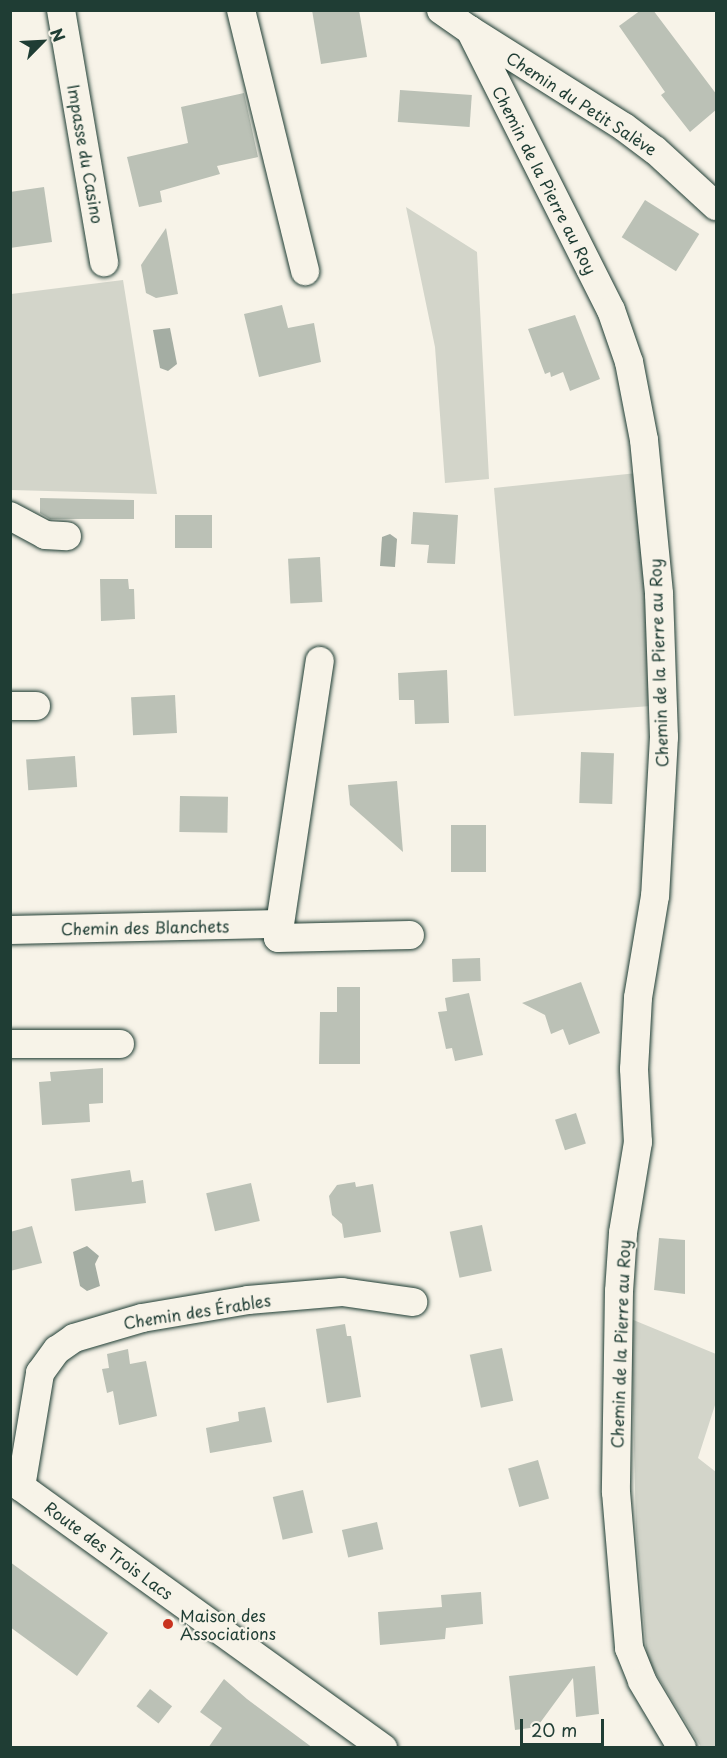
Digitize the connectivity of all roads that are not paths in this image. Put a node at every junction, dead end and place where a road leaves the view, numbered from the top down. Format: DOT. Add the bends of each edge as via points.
graph roads {
  1 [pos="61,10"];
  2 [pos="241,10"];
  3 [pos="441,10"];
  4 [pos="470,30"];
  5 [pos="717,206"];
  6 [pos="104,262"];
  7 [pos="305,271"];
  8 [pos="10,516"];
  9 [pos="67,536"];
  10 [pos="320,661"];
  11 [pos="280,924"];
  12 [pos="10,930"];
  13 [pos="410,935"];
  14 [pos="10,1044"];
  15 [pos="120,1044"];
  16 [pos="413,1302"];
  17 [pos="16,1483"];
  18 [pos="383,1748"];
  19 [pos="682,1748"];
  1 -- 6 [label="street, Impasse du Casino"];
  2 -- 7 [label="street"];
  3 -- 4 [label="street, Chemin de la Pierre au Roy"];
  4 -- 5 [label="street, Chemin du Petit Salève" via="624,127"];
  4 -- 19 [label="street, Chemin de la Pierre au Roy" via="611,310 629,362 644,440 659,594 664,737 655,896 639,998 634,1069 638,1142 623,1233 619,1291 616,1492 629,1648 642,1681"];
  8 -- 9 [label="street" via="45,535"];
  10 -- 11 [label="street"];
  11 -- 12 [label="street, Chemin des Blanchets"];
  11 -- 13 [label="street" via="278,938"];
  14 -- 15 [label="street"];
  16 -- 17 [label="street, Chemin des Érables" via="342,1292 248,1300 142,1318 74,1338 57,1350 40,1373"];
  17 -- 18 [label="street, Route des Trois Lacs"];
}
